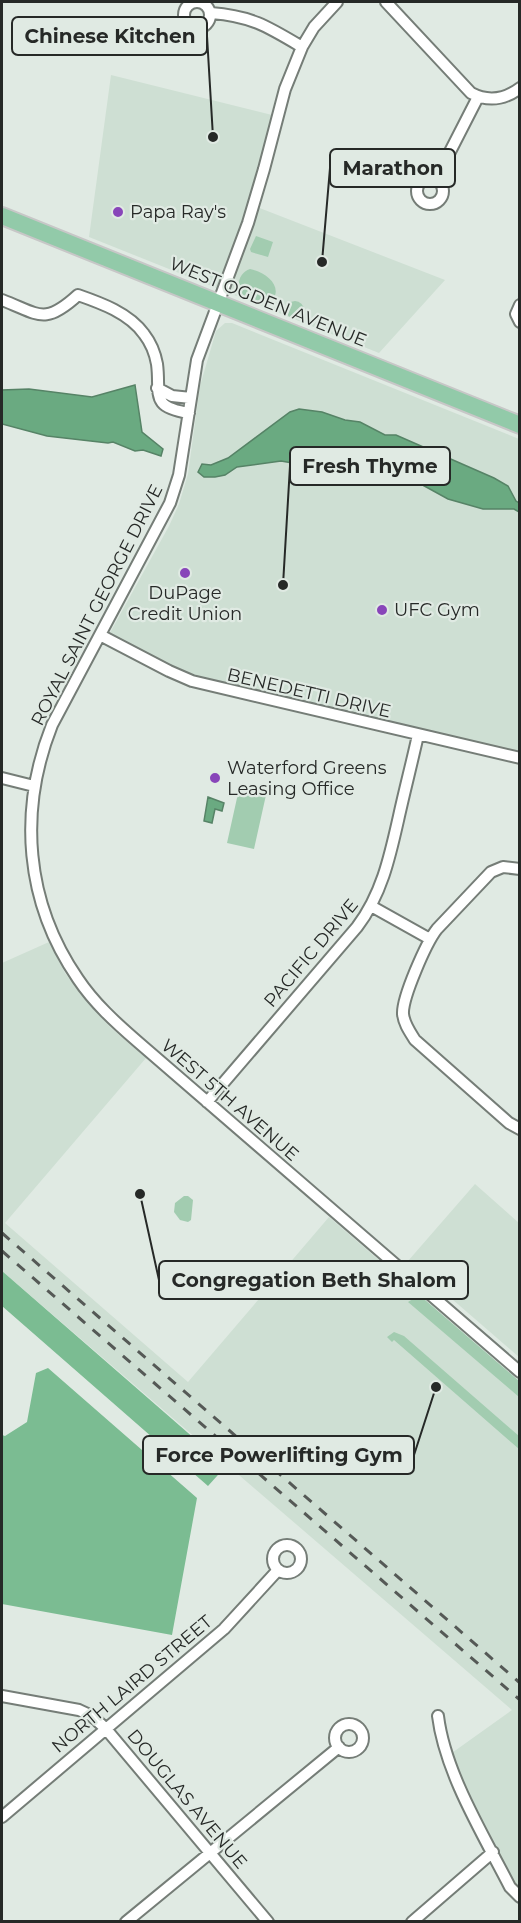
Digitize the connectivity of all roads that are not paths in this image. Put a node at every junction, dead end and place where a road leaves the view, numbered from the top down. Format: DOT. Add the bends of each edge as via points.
graph roads {
  1 [pos="337,2"];
  2 [pos="386,2"];
  3 [pos="211,13"];
  4 [pos="302,47"];
  5 [pos="519,88"];
  6 [pos="478,97"];
  7 [pos="436,179"];
  8 [pos="2,216"];
  9 [pos="2,300"];
  10 [pos="219,304"];
  11 [pos="519,305"];
  12 [pos="519,322"];
  13 [pos="157,388"];
  14 [pos="191,398"];
  15 [pos="189,414"];
  16 [pos="519,425"];
  17 [pos="100,635"];
  18 [pos="418,735"];
  19 [pos="519,758"];
  20 [pos="2,778"];
  21 [pos="34,786"];
  22 [pos="519,869"];
  23 [pos="371,906"];
  24 [pos="430,939"];
  25 [pos="207,1102"];
  26 [pos="519,1129"];
  27 [pos="519,1372"];
  28 [pos="278,1570"];
  29 [pos="2,1696"];
  30 [pos="438,1716"];
  31 [pos="106,1729"];
  32 [pos="339,1747"];
  33 [pos="2,1817"];
  34 [pos="493,1852"];
  35 [pos="210,1854"];
  36 [pos="519,1897"];
  37 [pos="126,1922"];
  38 [pos="268,1922"];
  39 [pos="412,1922"];
  1 -- 4 [label="street, ROYAL SAINT GEORGE DRIVE"];
  2 -- 6 [label="street"];
  3 -- 4 [label="street" via="255,21"];
  4 -- 10 [label="street, ROYAL SAINT GEORGE DRIVE" via="285,89 262,177"];
  5 -- 6 [label="street" via="502,98"];
  6 -- 7 [label="street"];
  8 -- 10 [label="main road, WEST OGDEN AVENUE"];
  9 -- 13 [label="street" via="39,315 61,311 78,295 120,313 149,342 157,365"];
  10 -- 14 [label="street, ROYAL SAINT GEORGE DRIVE" via="197,360"];
  10 -- 16 [label="main road, WEST OGDEN AVENUE"];
  11 -- 12 [label="street"];
  13 -- 14 [label="street" via="172,396"];
  13 -- 15 [label="street" via="163,405"];
  14 -- 15 [label="street, ROYAL SAINT GEORGE DRIVE"];
  15 -- 17 [label="street, ROYAL SAINT GEORGE DRIVE" via="170,503"];
  17 -- 18 [label="street, BENEDETTI DRIVE" via="192,681"];
  17 -- 21 [label="street, ROYAL SAINT GEORGE DRIVE" via="52,725"];
  18 -- 19 [label="street, BENEDETTI DRIVE"];
  18 -- 23 [label="street, PACIFIC DRIVE" via="388,864"];
  20 -- 21 [label="street"];
  21 -- 25 [label="street, WEST 5TH AVENUE" via="31,841 36,884 65,959 116,1023"];
  22 -- 24 [label="street" via="503,867 491,872"];
  23 -- 24 [label="street"];
  23 -- 25 [label="street, PACIFIC DRIVE"];
  24 -- 26 [label="street" via="404,1006 409,1031"];
  25 -- 27 [label="street, WEST 5TH AVENUE"];
  28 -- 31 [label="street, NORTH LAIRD STREET" via="224,1629"];
  29 -- 31 [label="street, DOUGLAS AVENUE" via="79,1710"];
  30 -- 34 [label="street" via="450,1764"];
  31 -- 33 [label="street, NORTH LAIRD STREET"];
  31 -- 35 [label="street, DOUGLAS AVENUE"];
  32 -- 35 [label="street"];
  34 -- 36 [label="street"];
  34 -- 39 [label="street"];
  35 -- 37 [label="street"];
  35 -- 38 [label="street, DOUGLAS AVENUE"];
}
